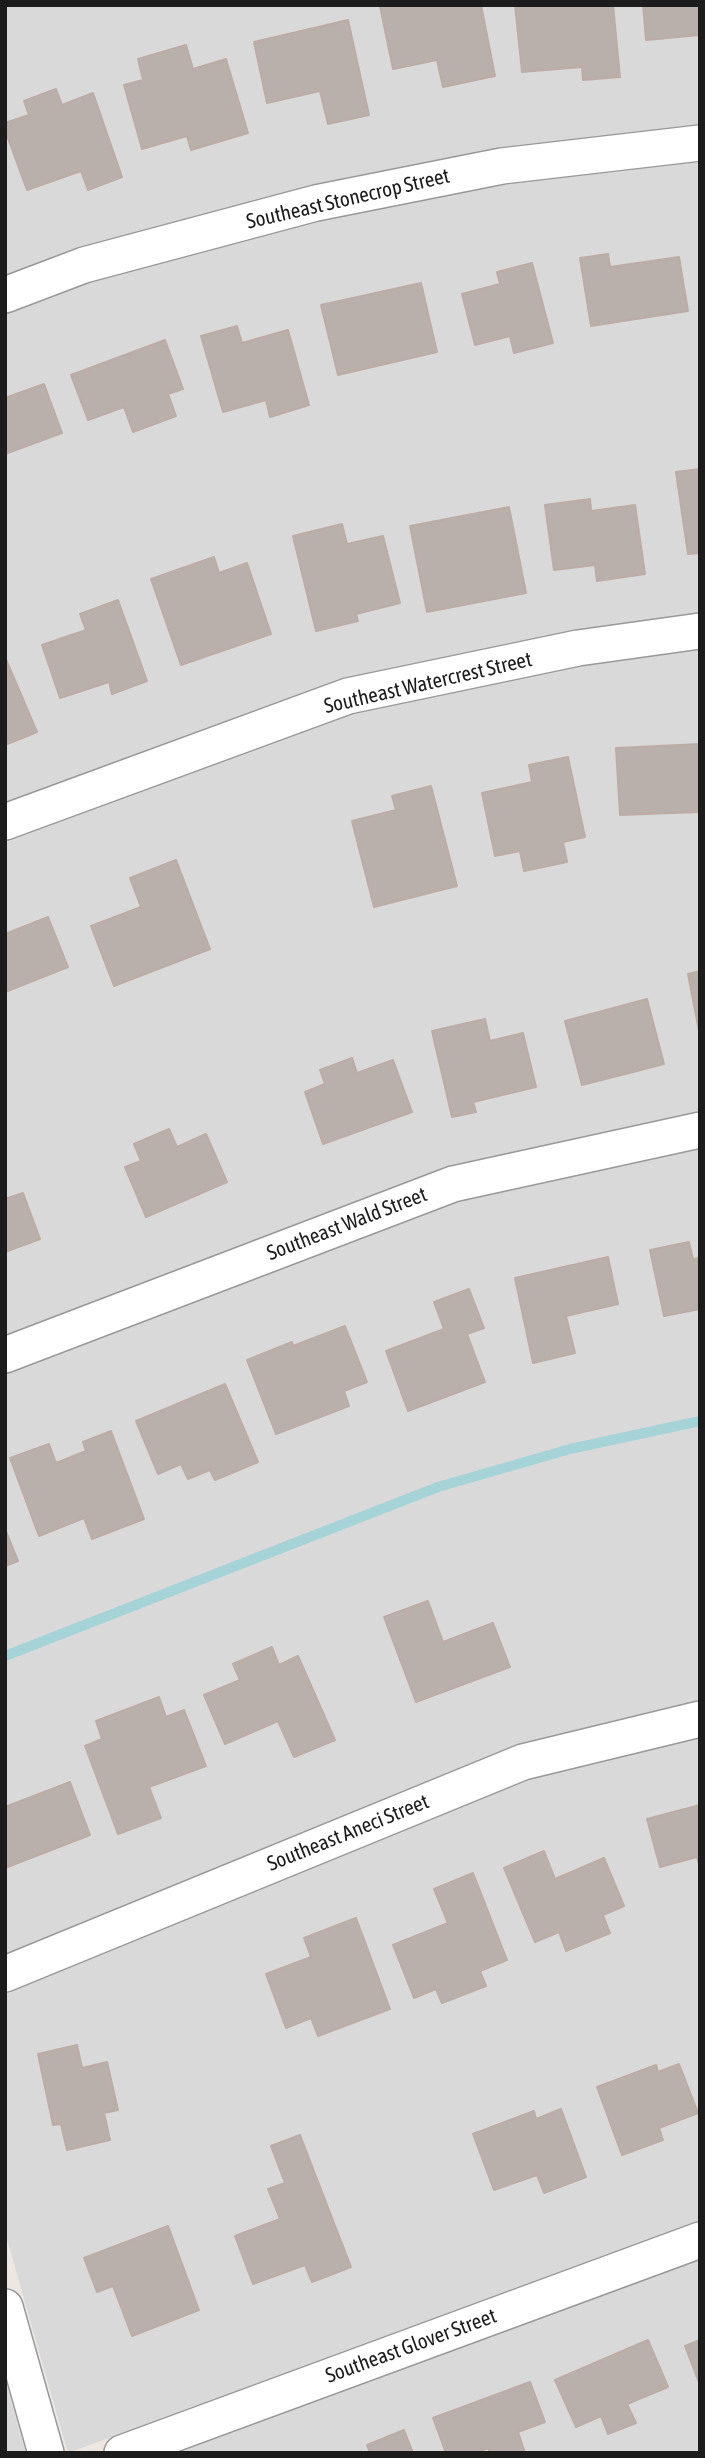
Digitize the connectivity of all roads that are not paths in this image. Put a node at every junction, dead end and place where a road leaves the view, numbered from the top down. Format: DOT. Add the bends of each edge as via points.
graph roads {
  1 [pos="700,143"];
  2 [pos="5,295"];
  3 [pos="700,631"];
  4 [pos="5,822"];
  5 [pos="700,1130"];
  6 [pos="5,1355"];
  7 [pos="700,1719"];
  8 [pos="5,1974"];
  9 [pos="700,2240"];
  10 [pos="5,2307"];
  11 [pos="46,2453"];
  12 [pos="122,2453"];
  1 -- 2 [label="street, Southeast Stonecrop Street" via="502,166 316,203 84,265"];
  3 -- 4 [label="street, Southeast Watercrest Street" via="579,648 348,696"];
  5 -- 6 [label="street, Southeast Wald Street" via="453,1184"];
  7 -- 8 [label="street, Southeast Aneci Street" via="523,1762"];
  9 -- 12 [label="street, Southeast Glover Street"];
  10 -- 11 [label="street"];
}
